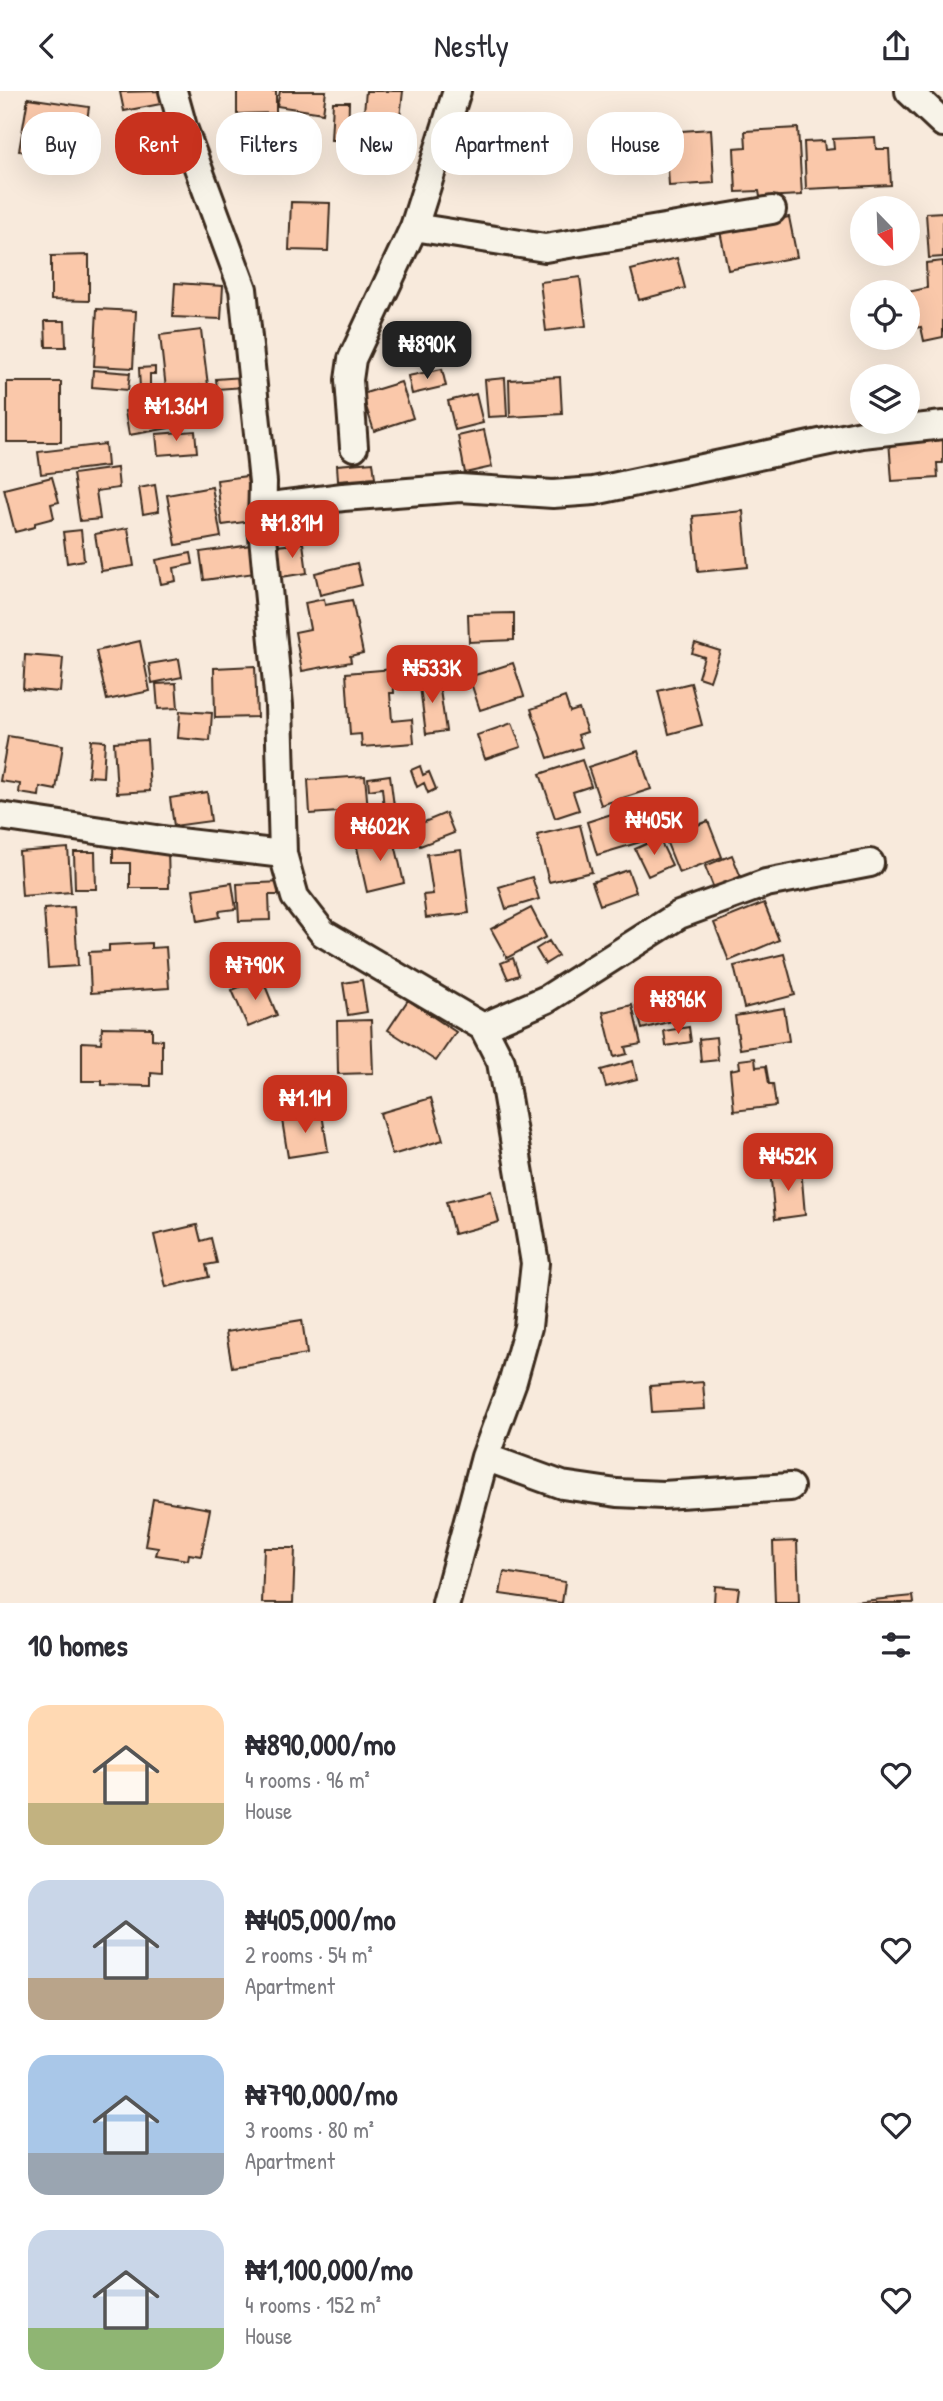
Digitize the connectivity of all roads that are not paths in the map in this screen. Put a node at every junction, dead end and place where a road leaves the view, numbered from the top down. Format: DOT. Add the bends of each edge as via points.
graph roads {
  1 [pos="173,91"];
  2 [pos="457,91"];
  3 [pos="909,91"];
  4 [pos="943,123"];
  5 [pos="772,210"];
  6 [pos="414,226"];
  7 [pos="943,425"];
  8 [pos="354,447"];
  9 [pos="263,507"];
  10 [pos="0,816"];
  11 [pos="283,854"];
  12 [pos="870,863"];
  13 [pos="483,1027"];
  14 [pos="485,1457"];
  15 [pos="790,1487"];
  16 [pos="446,1603"];
  1 -- 9 [label="street" via="243,289"];
  2 -- 6 [label="street"];
  3 -- 4 [label="street"];
  5 -- 6 [label="street" via="545,248"];
  6 -- 8 [label="street" via="352,359"];
  7 -- 9 [label="street" via="862,434 594,491 532,494 460,488"];
  9 -- 11 [label="street" via="279,705"];
  10 -- 11 [label="street"];
  11 -- 13 [label="street" via="295,897 323,933"];
  12 -- 13 [label="street" via="766,883 679,915 547,999"];
  13 -- 14 [label="street" via="500,1062 535,1263 528,1327"];
  14 -- 15 [label="street" via="562,1485 617,1493 663,1495"];
  14 -- 16 [label="street"];
}
